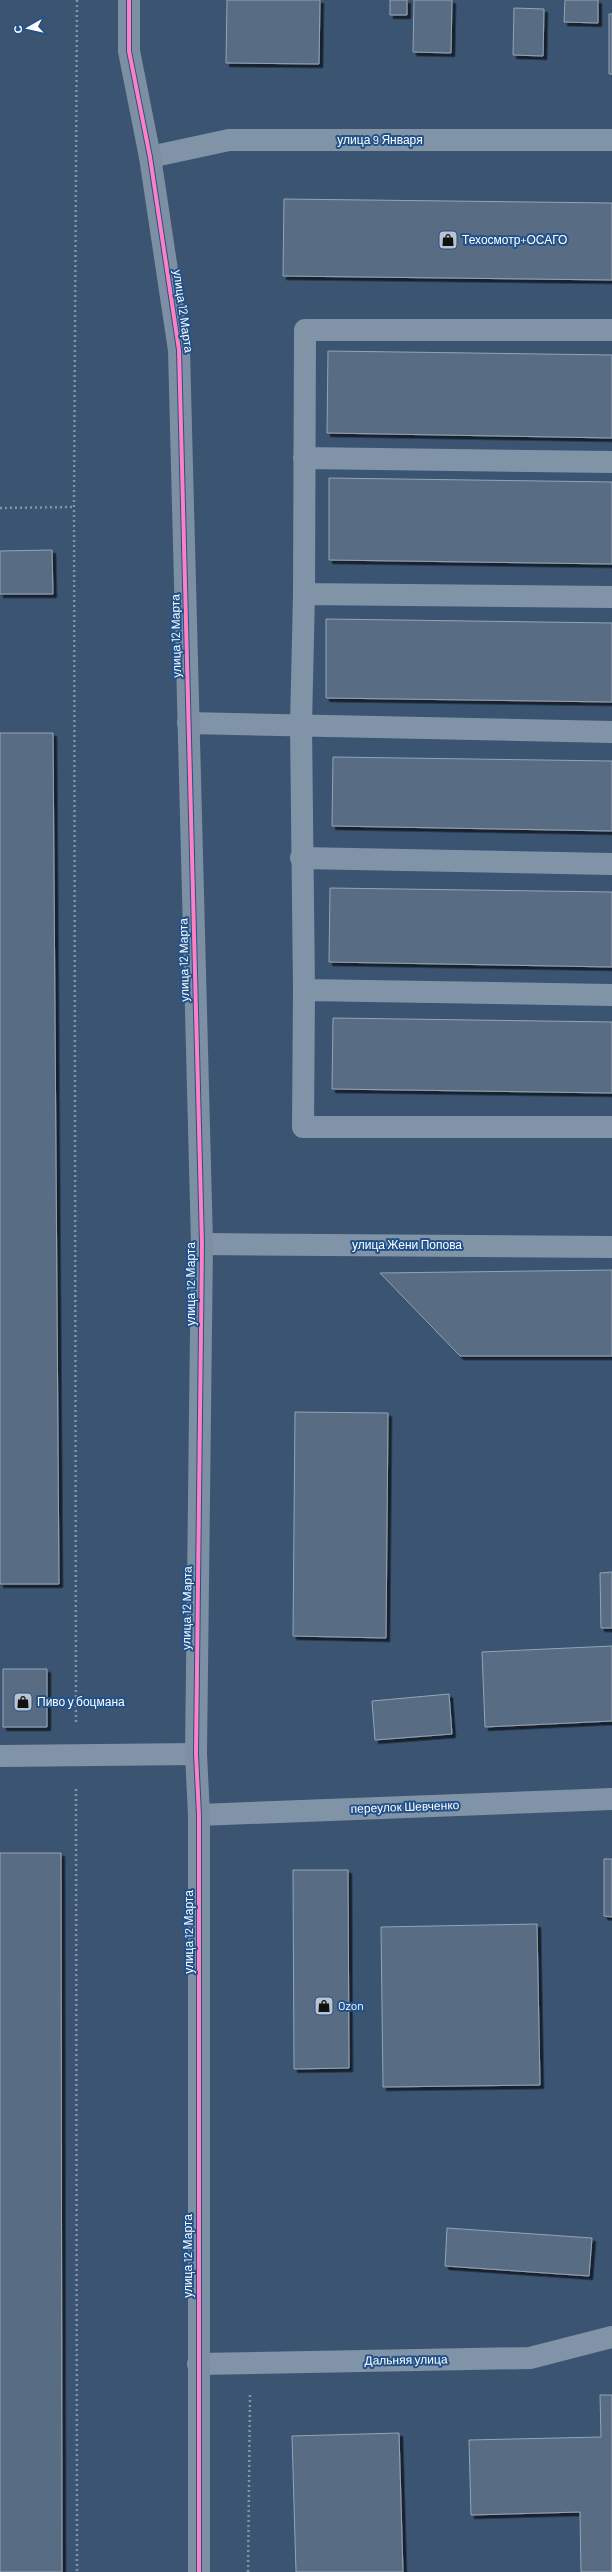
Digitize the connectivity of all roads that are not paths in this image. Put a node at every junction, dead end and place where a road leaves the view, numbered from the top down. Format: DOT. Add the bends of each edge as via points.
graph roads {
  1 [pos="129,0"];
  2 [pos="612,140"];
  3 [pos="150,156"];
  4 [pos="612,330"];
  5 [pos="304,458"];
  6 [pos="612,462"];
  7 [pos="304,594"];
  8 [pos="612,597"];
  9 [pos="188,723"];
  10 [pos="301,725"];
  11 [pos="612,732"];
  12 [pos="301,858"];
  13 [pos="612,864"];
  14 [pos="304,990"];
  15 [pos="612,995"];
  16 [pos="612,1127"];
  17 [pos="202,1244"];
  18 [pos="612,1247"];
  19 [pos="196,1754"];
  20 [pos="0,1756"];
  21 [pos="612,1799"];
  22 [pos="199,1814"];
  23 [pos="612,2337"];
  24 [pos="198,2364"];
  25 [pos="199,2572"];
  1 -- 3 [label="street, улица 12 Марта" via="128,51"];
  2 -- 3 [label="street, улица 9 Января" via="229,140"];
  3 -- 9 [label="street, улица 12 Марта" via="179,350"];
  4 -- 5 [label="street" via="305,330"];
  5 -- 6 [label="street"];
  5 -- 7 [label="street"];
  7 -- 8 [label="street"];
  7 -- 10 [label="street"];
  9 -- 10 [label="street"];
  9 -- 17 [label="street, улица 12 Марта"];
  10 -- 11 [label="street"];
  10 -- 12 [label="street"];
  12 -- 13 [label="street"];
  12 -- 14 [label="street"];
  14 -- 15 [label="street"];
  14 -- 16 [label="street" via="303,1127"];
  17 -- 18 [label="street, улица Жени Попова"];
  17 -- 19 [label="street, улица 12 Марта"];
  19 -- 20 [label="street"];
  19 -- 22 [label="street, улица 12 Марта"];
  21 -- 22 [label="street, переулок Шевченко"];
  22 -- 24 [label="street, улица 12 Марта"];
  23 -- 24 [label="street, Дальняя улица" via="530,2358"];
  24 -- 25 [label="street, улица 12 Марта"];
}
